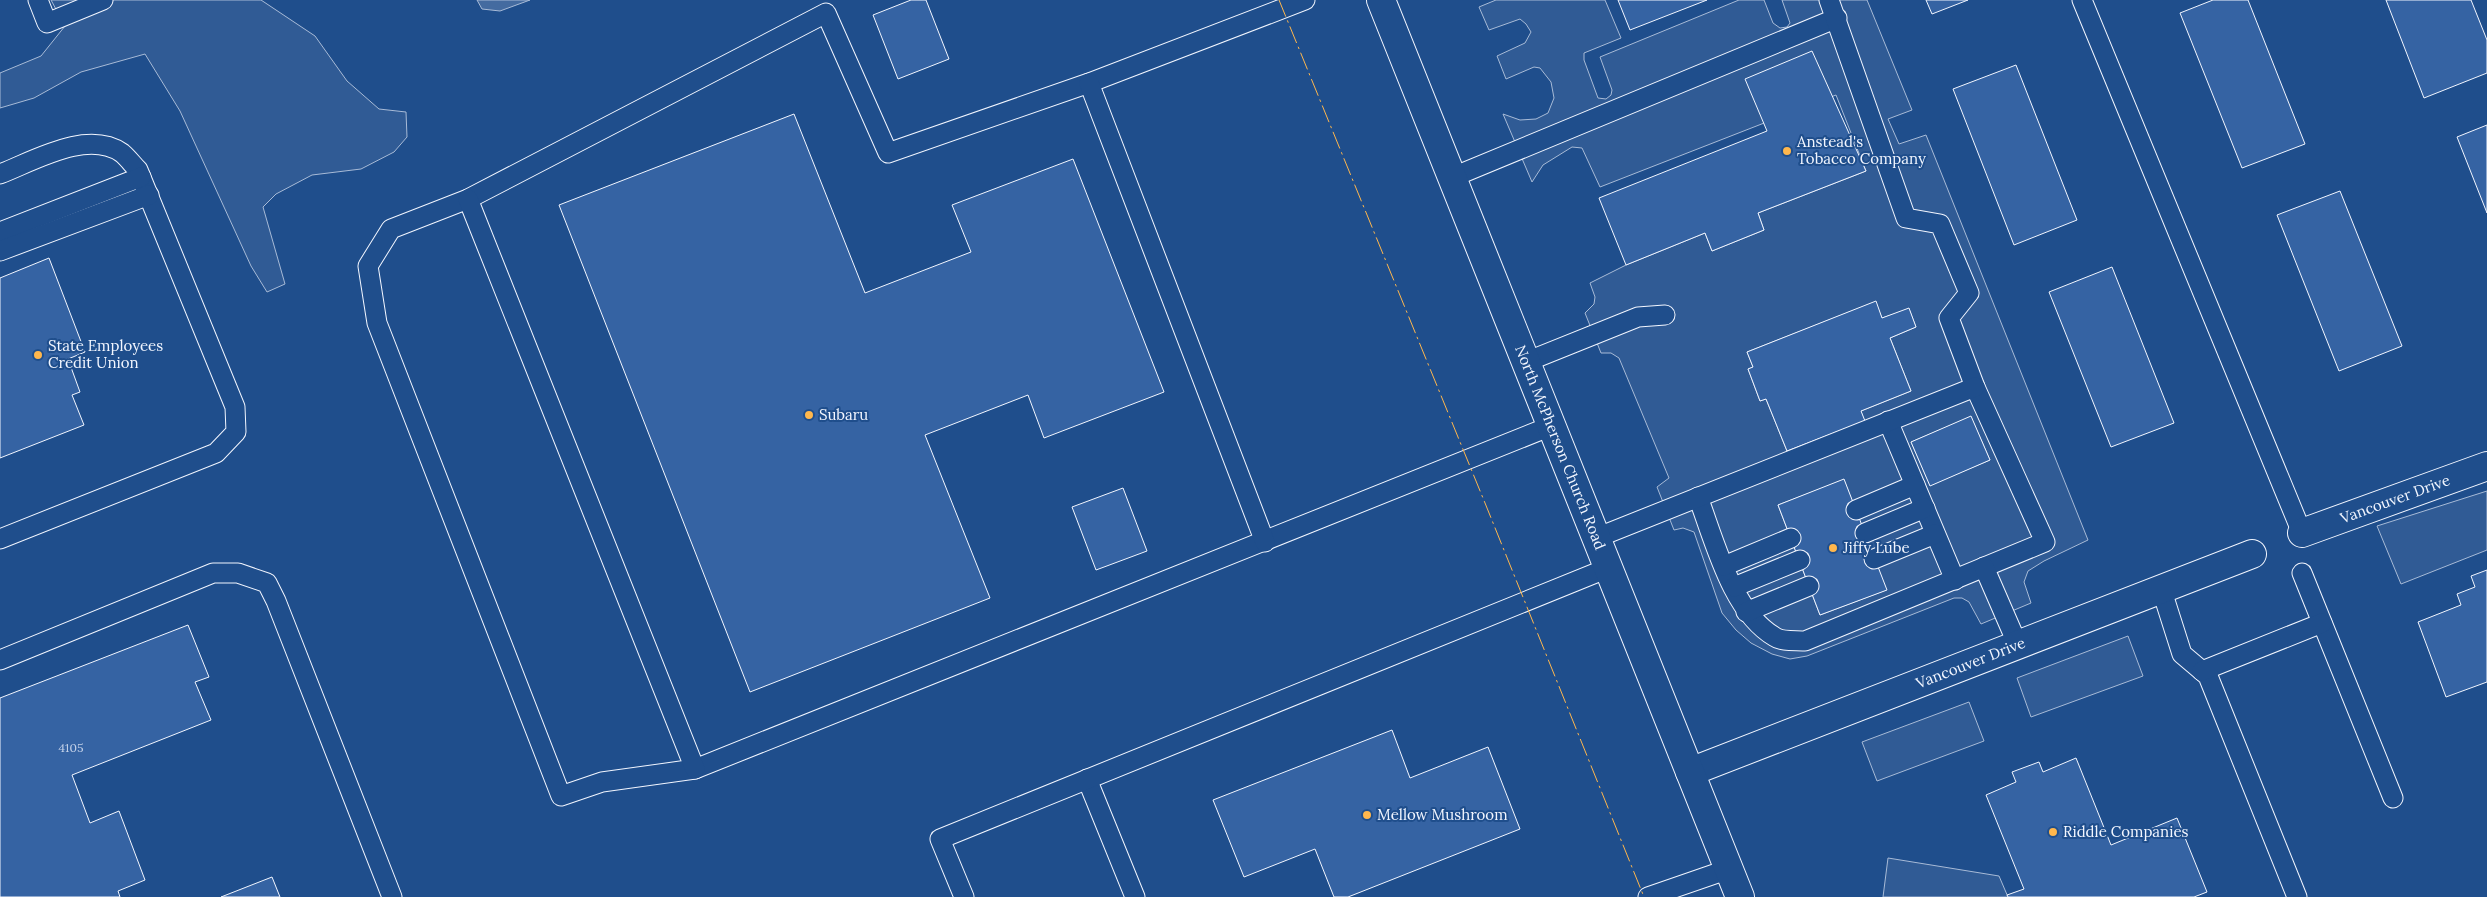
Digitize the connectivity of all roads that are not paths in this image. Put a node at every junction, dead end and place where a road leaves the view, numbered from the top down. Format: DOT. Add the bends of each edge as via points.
graph roads {
  1 [pos="38,0"];
  2 [pos="103,0"];
  3 [pos="1305,0"];
  4 [pos="1381,0"];
  5 [pos="1829,0"];
  6 [pos="2082,0"];
  7 [pos="1837,18"];
  8 [pos="1089,83"];
  9 [pos="0,174"];
  10 [pos="141,177"];
  11 [pos="1453,177"];
  12 [pos="149,195"];
  13 [pos="468,199"];
  14 [pos="0,232"];
  15 [pos="0,251"];
  16 [pos="1665,315"];
  17 [pos="1526,362"];
  18 [pos="1975,387"];
  19 [pos="1888,421"];
  20 [pos="1551,426"];
  21 [pos="2487,466"];
  22 [pos="1915,485"];
  23 [pos="1698,497"];
  24 [pos="1924,508"];
  25 [pos="1856,510"];
  26 [pos="1865,533"];
  27 [pos="2302,533"];
  28 [pos="1936,534"];
  29 [pos="1596,538"];
  30 [pos="1791,538"];
  31 [pos="0,539"];
  32 [pos="1265,542"];
  33 [pos="2252,554"];
  34 [pos="1874,559"];
  35 [pos="1800,560"];
  36 [pos="1724,566"];
  37 [pos="1984,567"];
  38 [pos="1608,568"];
  39 [pos="2302,573"];
  40 [pos="1955,580"];
  41 [pos="1809,586"];
  42 [pos="1734,587"];
  43 [pos="2161,588"];
  44 [pos="1746,612"];
  45 [pos="2322,623"];
  46 [pos="2017,643"];
  47 [pos="0,660"];
  48 [pos="2202,671"];
  49 [pos="695,769"];
  50 [pos="1690,772"];
  51 [pos="1087,779"];
  52 [pos="2393,798"];
  53 [pos="1729,869"];
  54 [pos="392,897"];
  55 [pos="964,897"];
  56 [pos="1135,897"];
  57 [pos="1648,897"];
  58 [pos="1740,897"];
  59 [pos="2297,897"];
  1 -- 2 [label="lane" via="47,23"];
  3 -- 8 [label="lane"];
  4 -- 11 [label="main road, North McPherson Church Road"];
  5 -- 7 [label="lane"];
  6 -- 27 [label="lane"];
  7 -- 11 [label="lane"];
  7 -- 18 [label="lane" via="1906,218 1940,224 1969,293 1949,318"];
  8 -- 13 [label="lane" via="888,153 826,14"];
  8 -- 32 [label="lane"];
  9 -- 10 [label="lane" via="74,144 97,144 122,153"];
  10 -- 12 [label="lane"];
  10 -- 14 [label="lane"];
  11 -- 17 [label="main road, North McPherson Church Road"];
  12 -- 15 [label="lane"];
  12 -- 31 [label="lane" via="235,406 236,432 216,454"];
  13 -- 49 [label="lane"];
  13 -- 49 [label="lane" via="391,229 368,266 375,314 561,796 602,782"];
  16 -- 17 [label="lane" via="1638,317"];
  17 -- 20 [label="main road, North McPherson Church Road"];
  18 -- 19 [label="lane"];
  18 -- 37 [label="lane" via="2046,542"];
  19 -- 22 [label="lane"];
  19 -- 23 [label="lane"];
  20 -- 29 [label="main road, North McPherson Church Road"];
  20 -- 32 [label="lane"];
  21 -- 27 [label="main road, Vancouver Drive"];
  22 -- 24 [label="lane"];
  22 -- 25 [label="lane"];
  23 -- 29 [label="lane"];
  23 -- 36 [label="lane"];
  24 -- 26 [label="lane"];
  24 -- 28 [label="lane"];
  28 -- 34 [label="lane"];
  28 -- 40 [label="lane"];
  29 -- 38 [label="main road, North McPherson Church Road"];
  30 -- 36 [label="lane"];
  32 -- 49 [label="lane"];
  33 -- 43 [label="main road, Vancouver Drive"];
  35 -- 42 [label="lane"];
  36 -- 42 [label="lane"];
  37 -- 40 [label="lane"];
  37 -- 46 [label="lane"];
  38 -- 50 [label="main road, North McPherson Church Road"];
  38 -- 51 [label="lane"];
  39 -- 45 [label="lane"];
  40 -- 44 [label="lane" via="1805,640 1776,638"];
  41 -- 44 [label="lane"];
  42 -- 44 [label="lane"];
  43 -- 46 [label="main road, Vancouver Drive"];
  43 -- 48 [label="lane" via="2182,654"];
  45 -- 48 [label="lane"];
  45 -- 52 [label="lane"];
  46 -- 50 [label="main road, Vancouver Drive"];
  47 -- 54 [label="lane" via="213,573 238,573 267,583"];
  48 -- 59 [label="lane" via="2208,676"];
  50 -- 53 [label="main road, North McPherson Church Road"];
  51 -- 55 [label="lane" via="940,840"];
  51 -- 56 [label="lane"];
  53 -- 57 [label="lane"];
  53 -- 58 [label="main road, North McPherson Church Road"];
}
